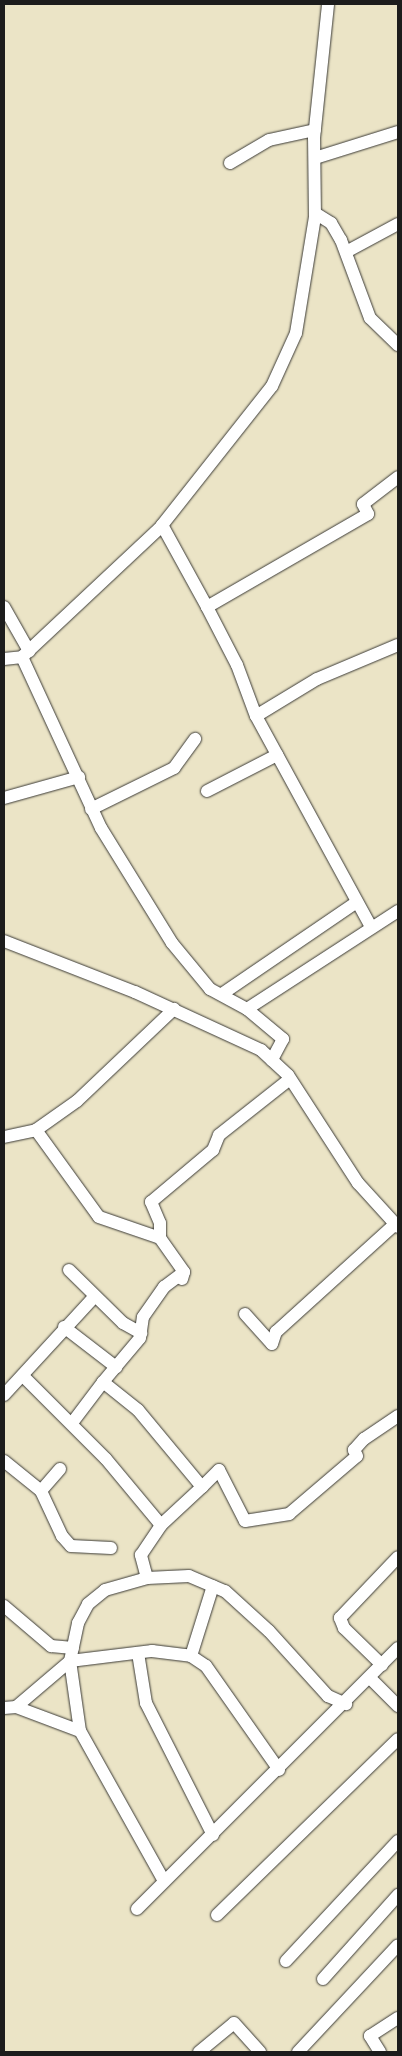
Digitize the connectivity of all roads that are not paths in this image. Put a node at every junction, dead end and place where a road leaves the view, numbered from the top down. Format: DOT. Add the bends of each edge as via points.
graph roads {
  1 [pos="328,4"];
  2 [pos="315,130"];
  3 [pos="398,132"];
  4 [pos="315,158"];
  5 [pos="230,163"];
  6 [pos="315,213"];
  7 [pos="398,224"];
  8 [pos="346,252"];
  9 [pos="398,345"];
  10 [pos="398,477"];
  11 [pos="162,526"];
  12 [pos="4,607"];
  13 [pos="207,608"];
  14 [pos="398,645"];
  15 [pos="26,654"];
  16 [pos="4,659"];
  17 [pos="256,716"];
  18 [pos="195,739"];
  19 [pos="277,755"];
  20 [pos="79,777"];
  21 [pos="207,791"];
  22 [pos="4,798"];
  23 [pos="91,809"];
  24 [pos="357,902"];
  25 [pos="398,911"];
  26 [pos="370,927"];
  27 [pos="4,941"];
  28 [pos="222,994"];
  29 [pos="247,1009"];
  30 [pos="174,1010"];
  31 [pos="272,1060"];
  32 [pos="290,1079"];
  33 [pos="36,1130"];
  34 [pos="4,1137"];
  35 [pos="397,1225"];
  36 [pos="160,1238"];
  37 [pos="69,1270"];
  38 [pos="94,1296"];
  39 [pos="245,1314"];
  40 [pos="64,1327"];
  41 [pos="141,1333"];
  42 [pos="116,1367"];
  43 [pos="23,1376"];
  44 [pos="103,1382"];
  45 [pos="4,1394"];
  46 [pos="398,1416"];
  47 [pos="72,1423"];
  48 [pos="4,1461"];
  49 [pos="60,1469"];
  50 [pos="202,1487"];
  51 [pos="41,1491"];
  52 [pos="161,1525"];
  53 [pos="111,1548"];
  54 [pos="398,1556"];
  55 [pos="147,1578"];
  56 [pos="213,1586"];
  57 [pos="4,1606"];
  58 [pos="73,1648"];
  59 [pos="398,1648"];
  60 [pos="138,1653"];
  61 [pos="191,1656"];
  62 [pos="70,1662"];
  63 [pos="382,1665"];
  64 [pos="370,1678"];
  65 [pos="346,1704"];
  66 [pos="398,1706"];
  67 [pos="10,1708"];
  68 [pos="80,1731"];
  69 [pos="398,1739"];
  70 [pos="279,1770"];
  71 [pos="213,1835"];
  72 [pos="398,1841"];
  73 [pos="164,1881"];
  74 [pos="398,1895"];
  75 [pos="137,1909"];
  76 [pos="217,1915"];
  77 [pos="398,1946"];
  78 [pos="286,1961"];
  79 [pos="323,1979"];
  80 [pos="398,2018"];
  81 [pos="376,2051"];
  82 [pos="199,2052"];
  83 [pos="260,2052"];
  84 [pos="299,2052"];
  1 -- 2 [label="street"];
  2 -- 4 [label="street"];
  2 -- 5 [label="street" via="269,140"];
  3 -- 4 [label="street"];
  4 -- 6 [label="street"];
  6 -- 8 [label="street" via="331,223"];
  6 -- 11 [label="street" via="296,333 272,386"];
  7 -- 8 [label="street"];
  8 -- 9 [label="street" via="370,318"];
  10 -- 13 [label="street" via="363,504 368,514"];
  11 -- 13 [label="street"];
  11 -- 15 [label="street"];
  12 -- 15 [label="street"];
  13 -- 17 [label="street" via="237,664"];
  14 -- 17 [label="street" via="317,679"];
  15 -- 16 [label="street"];
  15 -- 20 [label="street"];
  17 -- 19 [label="street"];
  18 -- 23 [label="street" via="174,768"];
  19 -- 21 [label="street"];
  19 -- 24 [label="street"];
  20 -- 22 [label="street"];
  20 -- 23 [label="street"];
  23 -- 28 [label="street" via="172,943 210,989"];
  24 -- 26 [label="street"];
  24 -- 28 [label="street"];
  25 -- 26 [label="street"];
  26 -- 29 [label="street"];
  27 -- 30 [label="street"];
  28 -- 29 [label="street"];
  29 -- 31 [label="street" via="283,1039"];
  30 -- 31 [label="street" via="261,1050"];
  30 -- 33 [label="street" via="108,1074"];
  31 -- 32 [label="street"];
  32 -- 35 [label="street" via="358,1183"];
  32 -- 36 [label="street" via="219,1136 213,1150 151,1202 160,1223"];
  33 -- 34 [label="street"];
  33 -- 36 [label="street" via="99,1217"];
  35 -- 39 [label="street" via="276,1332 272,1344"];
  36 -- 41 [label="street" via="183,1275 164,1287 143,1317"];
  37 -- 38 [label="street"];
  38 -- 40 [label="street"];
  38 -- 41 [label="street"];
  40 -- 42 [label="street"];
  40 -- 43 [label="street"];
  41 -- 42 [label="street"];
  42 -- 44 [label="street"];
  43 -- 45 [label="street"];
  43 -- 47 [label="street"];
  44 -- 47 [label="street"];
  44 -- 50 [label="street" via="138,1410"];
  46 -- 50 [label="street" via="364,1439 354,1450 357,1456 289,1514 245,1521 219,1470"];
  47 -- 52 [label="street"];
  48 -- 51 [label="street"];
  49 -- 51 [label="street"];
  50 -- 52 [label="street"];
  51 -- 53 [label="street" via="71,1546"];
  52 -- 55 [label="street" via="142,1555"];
  54 -- 63 [label="street" via="340,1618"];
  55 -- 56 [label="street" via="189,1576"];
  55 -- 58 [label="street" via="105,1590 88,1604"];
  56 -- 61 [label="street"];
  56 -- 65 [label="street" via="225,1591 269,1631 328,1696"];
  57 -- 58 [label="street" via="50,1646"];
  58 -- 62 [label="street"];
  59 -- 63 [label="street"];
  60 -- 61 [label="street"];
  60 -- 62 [label="street"];
  60 -- 71 [label="street" via="146,1703"];
  61 -- 70 [label="street" via="206,1666"];
  62 -- 67 [label="street"];
  62 -- 68 [label="street"];
  63 -- 64 [label="street"];
  64 -- 65 [label="street"];
  64 -- 66 [label="street"];
  65 -- 70 [label="street"];
  67 -- 68 [label="street"];
  68 -- 73 [label="street"];
  69 -- 76 [label="street"];
  70 -- 71 [label="street"];
  71 -- 73 [label="street"];
  72 -- 78 [label="street"];
  73 -- 75 [label="street"];
  74 -- 79 [label="street"];
  77 -- 84 [label="street"];
  80 -- 81 [label="street" via="370,2036"];
  82 -- 83 [label="street" via="234,2024"];
}
